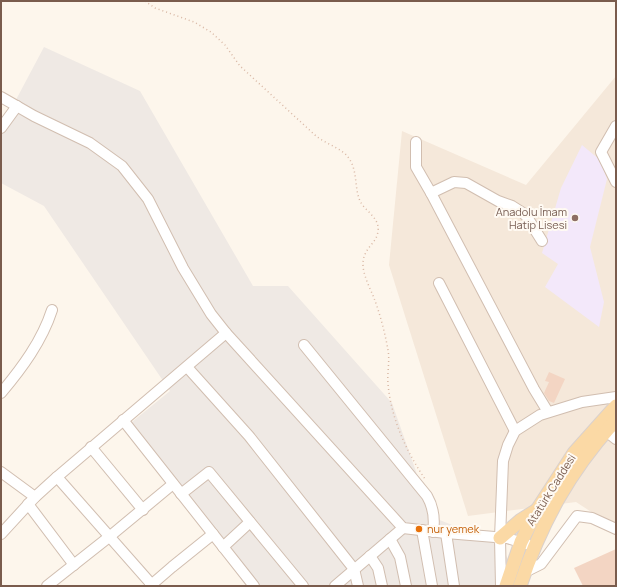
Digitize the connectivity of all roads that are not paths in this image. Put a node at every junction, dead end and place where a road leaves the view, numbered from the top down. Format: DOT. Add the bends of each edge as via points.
graph roads {
  1 [pos="1,97"];
  2 [pos="17,106"];
  3 [pos="616,126"];
  4 [pos="1,128"];
  5 [pos="416,142"];
  6 [pos="616,182"];
  7 [pos="431,193"];
  8 [pos="542,241"];
  9 [pos="439,283"];
  10 [pos="52,310"];
  11 [pos="226,333"];
  12 [pos="304,344"];
  13 [pos="186,367"];
  14 [pos="1,393"];
  15 [pos="616,397"];
  16 [pos="616,406"];
  17 [pos="548,412"];
  18 [pos="123,420"];
  19 [pos="616,420"];
  20 [pos="515,431"];
  21 [pos="611,435"];
  22 [pos="91,448"];
  23 [pos="1,472"];
  24 [pos="57,477"];
  25 [pos="173,484"];
  26 [pos="181,494"];
  27 [pos="32,500"];
  28 [pos="143,510"];
  29 [pos="536,510"];
  30 [pos="250,522"];
  31 [pos="403,528"];
  32 [pos="616,529"];
  33 [pos="428,531"];
  34 [pos="446,533"];
  35 [pos="1,534"];
  36 [pos="213,534"];
  37 [pos="109,537"];
  38 [pos="500,538"];
  39 [pos="390,539"];
  40 [pos="521,542"];
  41 [pos="223,546"];
  42 [pos="534,546"];
  43 [pos="370,556"];
  44 [pos="74,565"];
  45 [pos="354,569"];
  46 [pos="524,572"];
  47 [pos="47,586"];
  48 [pos="152,586"];
  49 [pos="254,586"];
  50 [pos="303,586"];
  51 [pos="336,586"];
  52 [pos="358,586"];
  53 [pos="382,586"];
  54 [pos="406,586"];
  55 [pos="432,586"];
  56 [pos="454,586"];
  57 [pos="501,586"];
  58 [pos="506,586"];
  59 [pos="520,586"];
  1 -- 2 [label="street"];
  2 -- 4 [label="street"];
  2 -- 11 [label="street" via="90,143 122,166 148,200 183,268 211,314"];
  3 -- 6 [label="street" via="601,152"];
  5 -- 7 [label="street" via="416,167"];
  7 -- 8 [label="street" via="454,182 466,183 523,213"];
  7 -- 17 [label="street"];
  9 -- 20 [label="street"];
  10 -- 14 [label="street" via="45,330 34,349"];
  11 -- 13 [label="street"];
  11 -- 31 [label="street"];
  12 -- 33 [label="street" via="427,496 434,517"];
  13 -- 18 [label="street"];
  13 -- 45 [label="street" via="249,436"];
  15 -- 17 [label="street" via="582,402"];
  16 -- 29 [label="main road, Atatürk Caddesi" via="574,453"];
  17 -- 20 [label="street"];
  18 -- 22 [label="street"];
  18 -- 25 [label="street"];
  19 -- 21 [label="main road, Atatürk Caddesi"];
  20 -- 38 [label="street" via="503,461"];
  21 -- 42 [label="main road, Atatürk Caddesi" via="589,450 572,474"];
  22 -- 24 [label="street"];
  22 -- 28 [label="street"];
  23 -- 27 [label="street"];
  24 -- 27 [label="street"];
  24 -- 37 [label="street"];
  25 -- 26 [label="street"];
  25 -- 28 [label="street"];
  26 -- 30 [label="street" via="209,472"];
  26 -- 36 [label="street"];
  27 -- 35 [label="street"];
  27 -- 44 [label="street"];
  28 -- 37 [label="street"];
  29 -- 38 [label="main road"];
  29 -- 40 [label="main road, Atatürk Caddesi"];
  30 -- 41 [label="street"];
  30 -- 50 [label="street"];
  31 -- 33 [label="street"];
  31 -- 39 [label="street"];
  32 -- 46 [label="street" via="592,518 577,516 542,564"];
  33 -- 34 [label="street"];
  33 -- 55 [label="street"];
  34 -- 38 [label="street"];
  34 -- 56 [label="street"];
  36 -- 41 [label="street"];
  36 -- 48 [label="street"];
  37 -- 44 [label="street"];
  37 -- 48 [label="street"];
  38 -- 40 [label="street"];
  38 -- 57 [label="street"];
  39 -- 43 [label="street"];
  39 -- 54 [label="street" via="400,557"];
  40 -- 42 [label="street"];
  40 -- 58 [label="main road, Atatürk Caddesi"];
  41 -- 49 [label="street"];
  42 -- 46 [label="main road, Atatürk Caddesi"];
  43 -- 45 [label="street"];
  43 -- 53 [label="street" via="378,568"];
  44 -- 47 [label="street"];
  45 -- 51 [label="street"];
  45 -- 52 [label="street"];
  46 -- 59 [label="main road, Atatürk Caddesi"];
}
